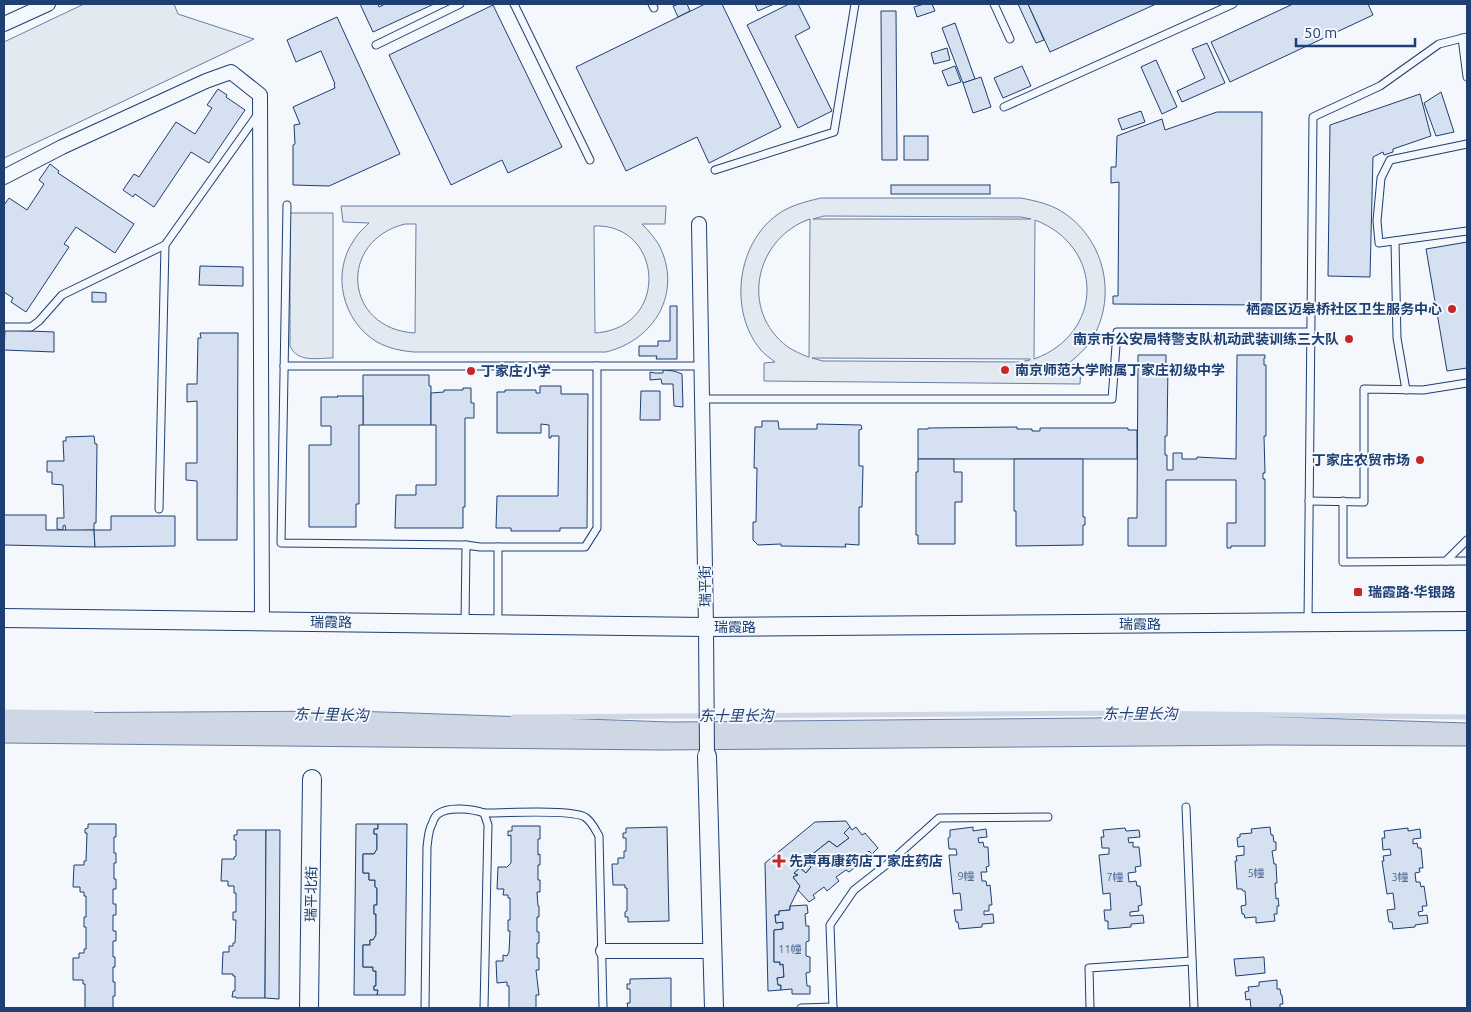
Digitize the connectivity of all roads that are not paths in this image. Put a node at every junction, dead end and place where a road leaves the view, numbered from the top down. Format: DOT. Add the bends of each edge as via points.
graph roads {
  1 [pos="48,4"];
  2 [pos="460,4"];
  3 [pos="514,4"];
  4 [pos="855,4"];
  5 [pos="994,4"];
  6 [pos="1233,4"];
  7 [pos="4,24"];
  8 [pos="1465,37"];
  9 [pos="1010,39"];
  10 [pos="376,45"];
  11 [pos="1467,77"];
  12 [pos="1004,107"];
  13 [pos="261,110"];
  14 [pos="1467,144"];
  15 [pos="590,160"];
  16 [pos="716,170"];
  17 [pos="4,177"];
  18 [pos="287,205"];
  19 [pos="699,224"];
  20 [pos="1467,231"];
  21 [pos="1395,241"];
  22 [pos="165,245"];
  23 [pos="4,327"];
  24 [pos="1311,332"];
  25 [pos="284,366"];
  26 [pos="597,366"];
  27 [pos="702,366"];
  28 [pos="1467,383"];
  29 [pos="1406,390"];
  30 [pos="702,399"];
  31 [pos="1309,501"];
  32 [pos="1343,501"];
  33 [pos="159,508"];
  34 [pos="1467,540"];
  35 [pos="466,545"];
  36 [pos="498,547"];
  37 [pos="1446,561"];
  38 [pos="1467,561"];
  39 [pos="4,618"];
  40 [pos="262,621"];
  41 [pos="1467,621"];
  42 [pos="1308,622"];
  43 [pos="465,623"];
  44 [pos="498,624"];
  45 [pos="706,627"];
  46 [pos="706,756"];
  47 [pos="312,779"];
  48 [pos="1186,807"];
  49 [pos="484,813"];
  50 [pos="1048,817"];
  51 [pos="603,951"];
  52 [pos="712,951"];
  53 [pos="1192,961"];
  54 [pos="309,1008"];
  55 [pos="425,1008"];
  56 [pos="484,1008"];
  57 [pos="603,1008"];
  58 [pos="714,1008"];
  59 [pos="801,1008"];
  60 [pos="833,1008"];
  61 [pos="1090,1008"];
  62 [pos="1194,1008"];
  1 -- 7 [label="street"];
  2 -- 10 [label="lane"];
  3 -- 15 [label="lane"];
  4 -- 16 [label="lane" via="834,132"];
  5 -- 9 [label="lane"];
  6 -- 12 [label="lane"];
  8 -- 11 [label="lane"];
  8 -- 24 [label="lane" via="1439,44 1380,86 1313,117"];
  13 -- 17 [label="street" via="260,95 231,72 62,147"];
  13 -- 22 [label="lane"];
  13 -- 40 [label="street"];
  14 -- 21 [label="lane" via="1390,160 1381,178 1377,220 1379,243"];
  18 -- 25 [label="lane"];
  19 -- 27 [label="street, 瑞平街"];
  20 -- 21 [label="lane"];
  21 -- 29 [label="lane" via="1397,338"];
  22 -- 23 [label="lane" via="62,295 31,327"];
  22 -- 33 [label="lane"];
  24 -- 30 [label="lane" via="1117,332 1112,399"];
  24 -- 31 [label="lane"];
  25 -- 26 [label="lane"];
  25 -- 35 [label="lane" via="281,543"];
  26 -- 27 [label="lane"];
  26 -- 36 [label="lane" via="596,528 585,546"];
  27 -- 30 [label="street, 瑞平街"];
  28 -- 29 [label="lane"];
  29 -- 32 [label="lane" via="1364,389 1364,502"];
  30 -- 45 [label="street, 瑞平街"];
  31 -- 32 [label="lane"];
  31 -- 42 [label="lane"];
  32 -- 37 [label="lane" via="1343,562"];
  34 -- 37 [label="lane"];
  35 -- 36 [label="lane"];
  35 -- 43 [label="lane"];
  36 -- 44 [label="lane"];
  37 -- 38 [label="lane"];
  39 -- 40 [label="street, 瑞霞路"];
  40 -- 43 [label="street, 瑞霞路"];
  41 -- 42 [label="street, 瑞霞路"];
  42 -- 45 [label="street, 瑞霞路"];
  43 -- 44 [label="street, 瑞霞路"];
  44 -- 45 [label="street, 瑞霞路"];
  45 -- 46 [label="street, 瑞平街"];
  46 -- 52 [label="street, 瑞平街"];
  47 -- 54 [label="street, 瑞平北街"];
  48 -- 53 [label="lane"];
  49 -- 51 [label="lane" via="570,813 584,816 593,825 599,836"];
  49 -- 55 [label="lane" via="446,810 437,814 431,825 427,847"];
  49 -- 56 [label="lane" via="488,825"];
  50 -- 60 [label="lane" via="939,818 854,890 830,925"];
  51 -- 52 [label="street"];
  51 -- 57 [label="lane"];
  52 -- 58 [label="street, 瑞平街"];
  53 -- 61 [label="lane" via="1089,968"];
  53 -- 62 [label="lane"];
  59 -- 60 [label="lane"];
}
